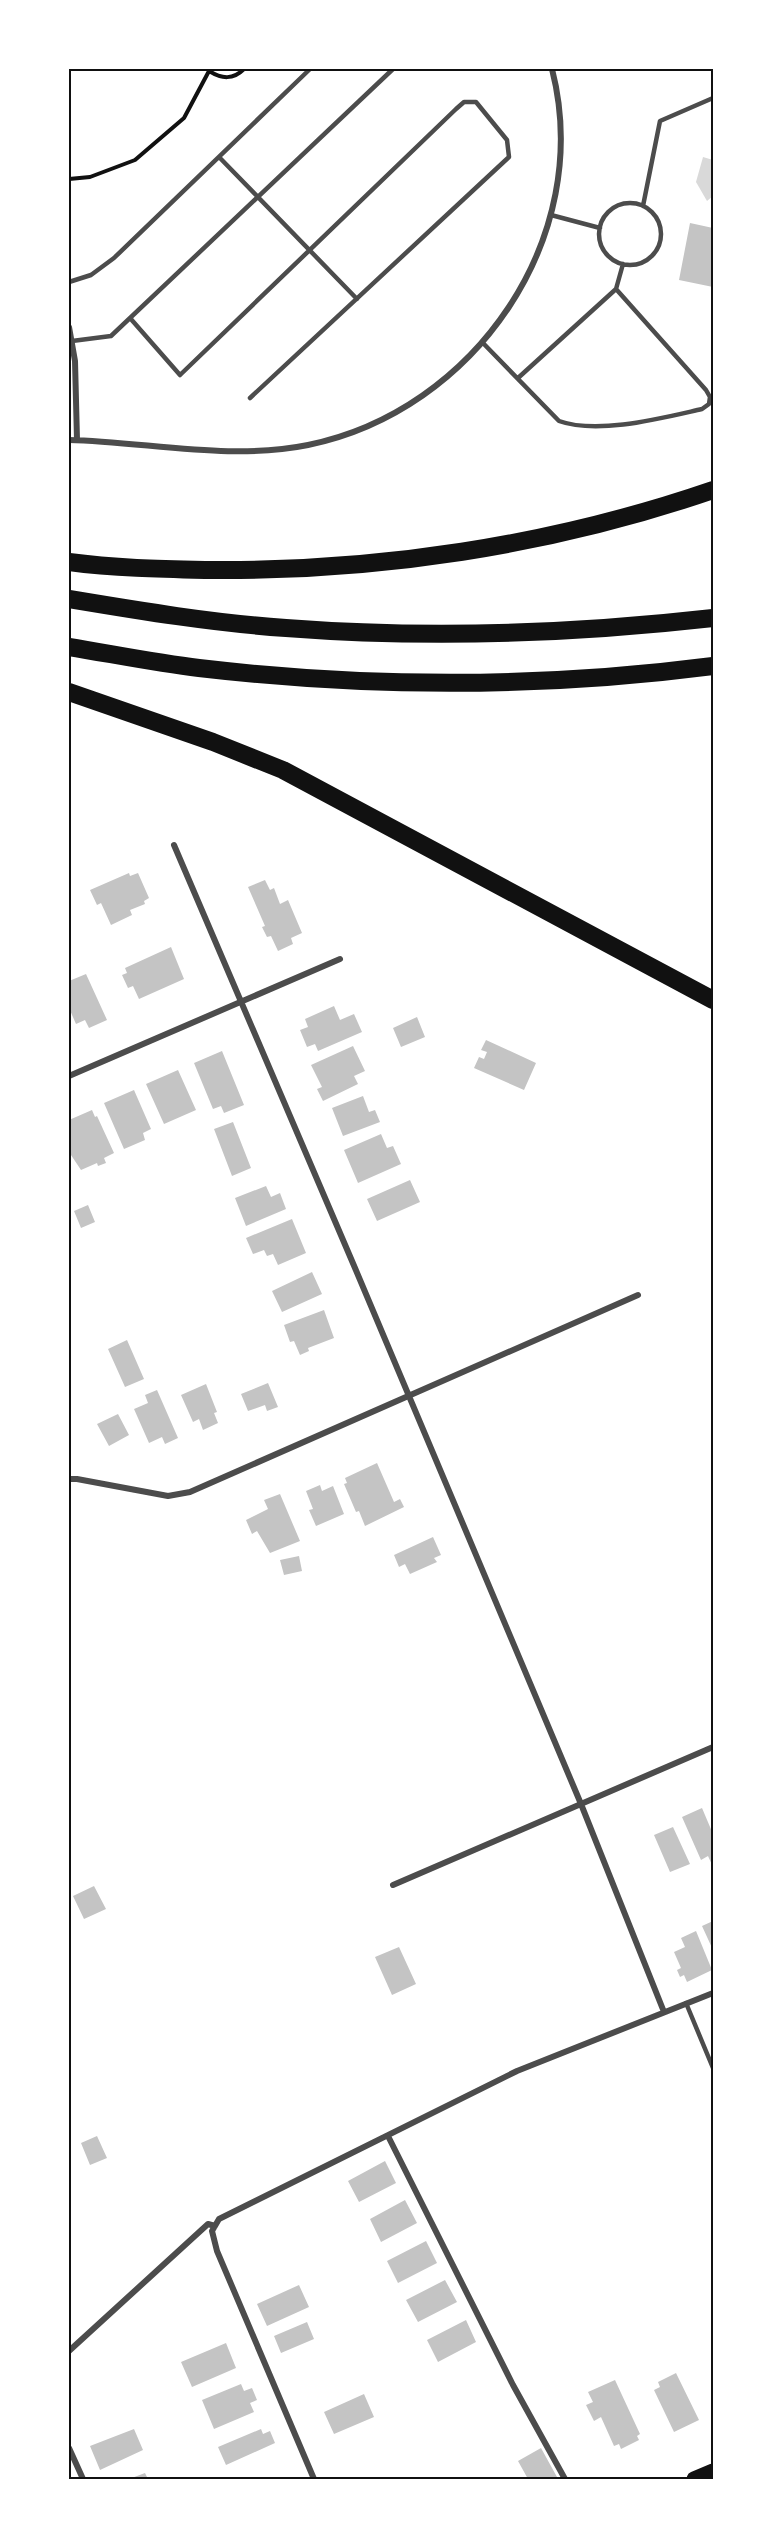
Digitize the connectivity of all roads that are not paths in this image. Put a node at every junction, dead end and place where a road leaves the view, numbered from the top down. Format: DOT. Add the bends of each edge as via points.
graph roads {
  1 [pos="310,69"];
  2 [pos="393,69"];
  3 [pos="552,69"];
  4 [pos="713,98"];
  5 [pos="219,157"];
  6 [pos="258,197"];
  7 [pos="643,206"];
  8 [pos="550,215"];
  9 [pos="600,228"];
  10 [pos="310,250"];
  11 [pos="623,264"];
  12 [pos="69,282"];
  13 [pos="616,289"];
  14 [pos="357,299"];
  15 [pos="129,318"];
  16 [pos="69,327"];
  17 [pos="72,341"];
  18 [pos="482,342"];
  19 [pos="518,378"];
  20 [pos="250,398"];
  21 [pos="69,440"];
  22 [pos="77,440"];
  23 [pos="713,490"];
  24 [pos="69,562"];
  25 [pos="69,599"];
  26 [pos="713,618"];
  27 [pos="69,647"];
  28 [pos="713,666"];
  29 [pos="69,692"];
  30 [pos="174,845"];
  31 [pos="340,959"];
  32 [pos="713,1000"];
  33 [pos="242,1002"];
  34 [pos="69,1076"];
  35 [pos="638,1295"];
  36 [pos="409,1397"];
  37 [pos="69,1479"];
  38 [pos="713,1747"];
  39 [pos="580,1804"];
  40 [pos="393,1885"];
  41 [pos="713,1993"];
  42 [pos="686,2003"];
  43 [pos="663,2012"];
  44 [pos="713,2068"];
  45 [pos="388,2136"];
  46 [pos="215,2226"];
  47 [pos="69,2351"];
  48 [pos="69,2448"];
  49 [pos="713,2471"];
  50 [pos="83,2479"];
  51 [pos="314,2479"];
  52 [pos="565,2479"];
  53 [pos="694,2479"];
  1 -- 5 [label="lane"];
  2 -- 6 [label="lane"];
  3 -- 8 [label="street" via="560,146"];
  4 -- 7 [label="lane" via="660,121"];
  5 -- 6 [label="lane"];
  5 -- 12 [label="lane" via="114,258 91,275"];
  6 -- 10 [label="lane"];
  6 -- 15 [label="lane"];
  7 -- 9 [label="lane" via="618,206 609,212"];
  7 -- 11 [label="lane" via="659,222 661,242 649,259 640,264"];
  8 -- 9 [label="lane"];
  8 -- 18 [label="street" via="542,244 520,289"];
  9 -- 11 [label="lane" via="603,249"];
  10 -- 14 [label="lane"];
  10 -- 14 [label="lane" via="456,109 464,102 476,102 507,140 510,157"];
  10 -- 15 [label="lane" via="180,375"];
  11 -- 13 [label="lane"];
  13 -- 19 [label="lane"];
  13 -- 19 [label="lane" via="706,390 710,404 647,422 575,427 560,421"];
  14 -- 20 [label="lane"];
  15 -- 17 [label="lane" via="111,336"];
  16 -- 17 [label="street"];
  17 -- 22 [label="street"];
  18 -- 19 [label="lane"];
  18 -- 22 [label="street" via="464,363 413,402 356,431 309,445 233,451"];
  21 -- 22 [label="street"];
  23 -- 24 [label="highway" via="619,519 528,540 383,562 245,571"];
  25 -- 26 [label="highway" via="284,628 403,634 585,630"];
  27 -- 28 [label="highway" via="210,669 433,683 545,681"];
  29 -- 32 [label="highway" via="213,741 283,770"];
  30 -- 33 [label="street"];
  31 -- 33 [label="street"];
  33 -- 34 [label="street"];
  33 -- 36 [label="street"];
  35 -- 36 [label="street"];
  36 -- 37 [label="street" via="190,1492 168,1496"];
  36 -- 39 [label="street"];
  38 -- 39 [label="street"];
  39 -- 40 [label="street"];
  39 -- 43 [label="street"];
  41 -- 42 [label="street"];
  42 -- 43 [label="street"];
  42 -- 44 [label="lane"];
  43 -- 45 [label="street" via="517,2071"];
  45 -- 46 [label="street" via="219,2219"];
  45 -- 52 [label="street" via="513,2385"];
  46 -- 47 [label="street" via="208,2224"];
  46 -- 51 [label="street" via="212,2231 217,2251"];
  48 -- 50 [label="street"];
  49 -- 53 [label="main road"];
}
